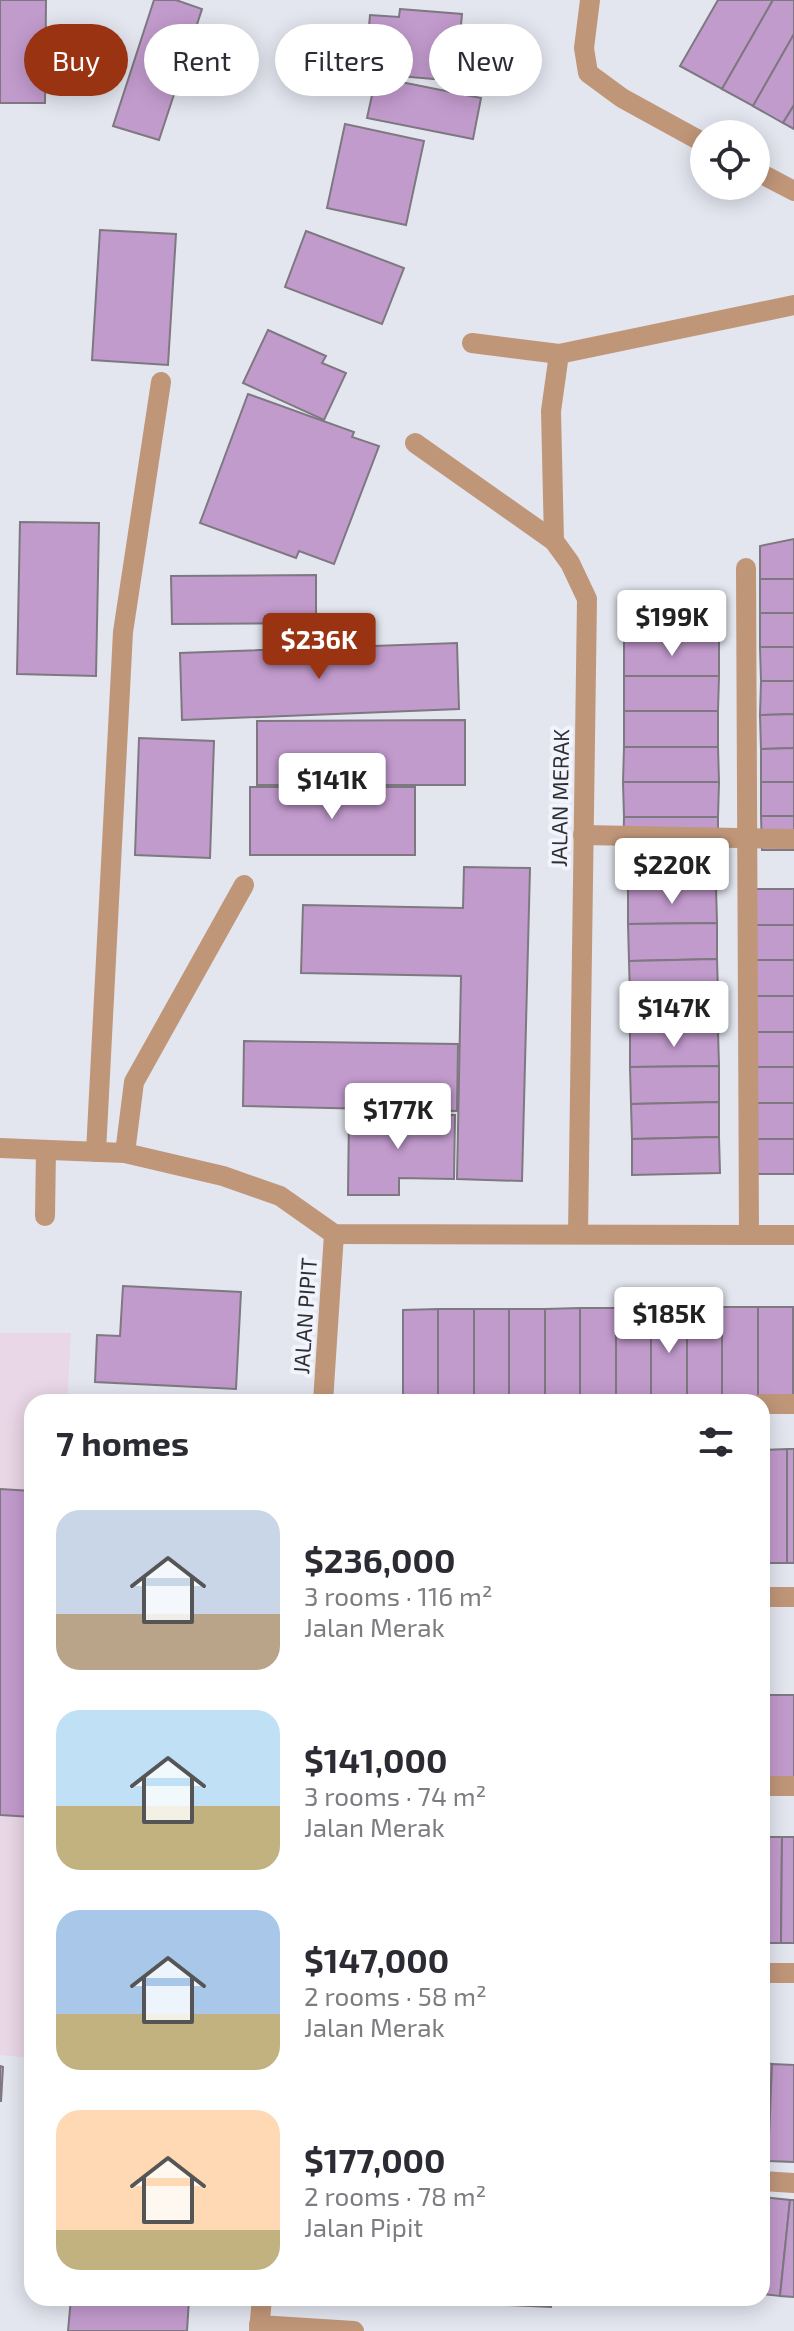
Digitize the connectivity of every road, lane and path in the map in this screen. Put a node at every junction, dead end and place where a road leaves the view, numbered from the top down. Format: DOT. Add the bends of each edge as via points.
graph roads {
  1 [pos="590,0"];
  2 [pos="690,135"];
  3 [pos="770,178"];
  4 [pos="794,191"];
  5 [pos="794,305"];
  6 [pos="472,343"];
  7 [pos="559,354"];
  8 [pos="161,382"];
  9 [pos="415,443"];
  10 [pos="554,541"];
  11 [pos="746,568"];
  12 [pos="583,835"];
  13 [pos="750,839"];
  14 [pos="794,839"];
  15 [pos="244,885"];
  16 [pos="0,1148"];
  17 [pos="46,1150"];
  18 [pos="96,1152"];
  19 [pos="125,1153"];
  20 [pos="45,1216"];
  21 [pos="334,1234"];
  22 [pos="578,1234"];
  23 [pos="749,1235"];
  24 [pos="794,1235"];
  25 [pos="324,1394"];
  26 [pos="770,1404"];
  27 [pos="794,1404"];
  28 [pos="770,1597"];
  29 [pos="794,1597"];
  30 [pos="770,1786"];
  31 [pos="794,1786"];
  32 [pos="770,1973"];
  33 [pos="794,1973"];
  34 [pos="770,2182"];
  35 [pos="794,2183"];
  36 [pos="261,2306"];
  37 [pos="259,2328"];
  38 [pos="354,2331"];
  1 -- 2 [label="street" via="584,48 588,73"];
  3 -- 4 [label="street"];
  5 -- 7 [label="street"];
  6 -- 7 [label="street"];
  7 -- 10 [label="street" via="551,411"];
  8 -- 18 [label="street" via="123,632"];
  9 -- 10 [label="street, JALAN MERAK"];
  10 -- 12 [label="street, JALAN MERAK" via="587,599"];
  11 -- 13 [label="street"];
  12 -- 13 [label="street"];
  12 -- 22 [label="street, JALAN MERAK"];
  13 -- 14 [label="street"];
  13 -- 23 [label="street"];
  15 -- 19 [label="street" via="134,1082"];
  16 -- 17 [label="street"];
  17 -- 18 [label="street"];
  17 -- 20 [label="street"];
  18 -- 19 [label="street"];
  19 -- 21 [label="street" via="223,1176 280,1196"];
  21 -- 22 [label="street"];
  21 -- 25 [label="street, JALAN PIPIT"];
  22 -- 23 [label="street"];
  23 -- 24 [label="street"];
  26 -- 27 [label="street"];
  28 -- 29 [label="street"];
  30 -- 31 [label="street"];
  32 -- 33 [label="street"];
  34 -- 35 [label="street"];
  36 -- 37 [label="street"];
  37 -- 38 [label="street"];
}
